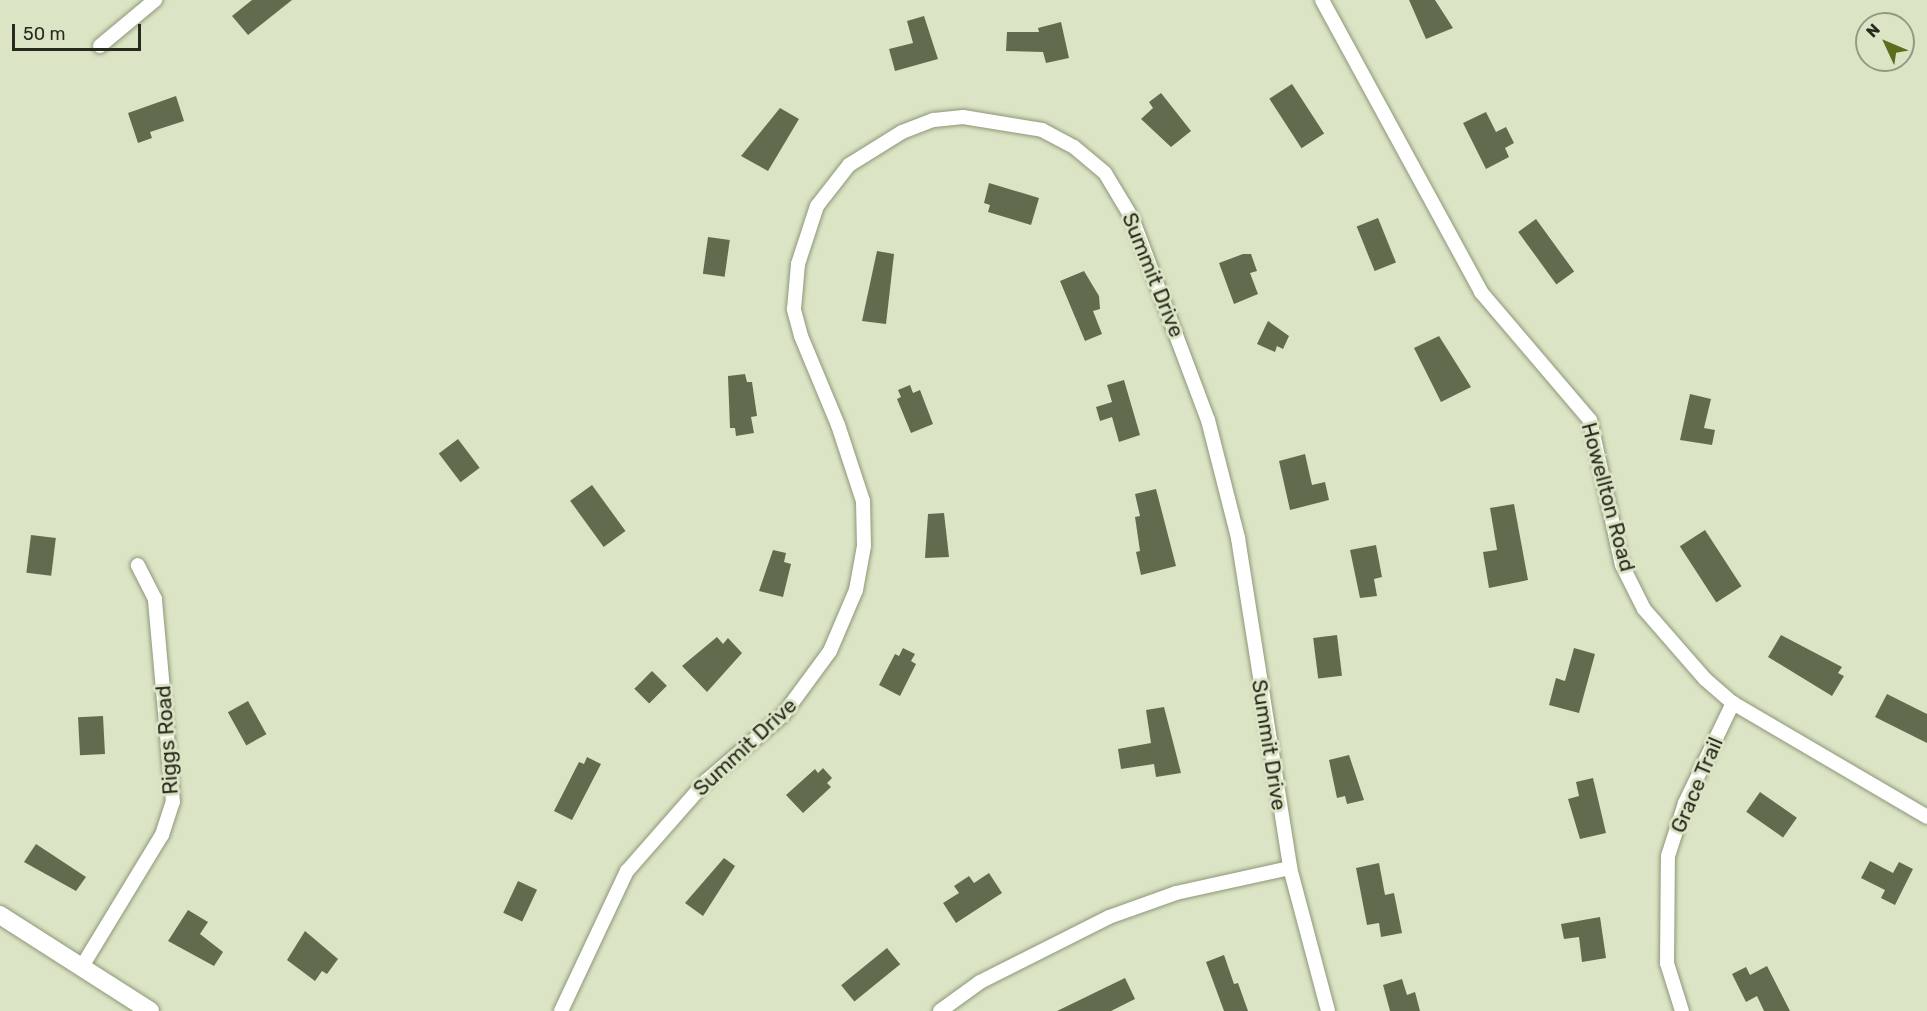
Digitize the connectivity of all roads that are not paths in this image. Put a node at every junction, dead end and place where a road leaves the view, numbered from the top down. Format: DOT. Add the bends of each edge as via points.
graph roads {
  1 [pos="155,0"];
  2 [pos="1322,0"];
  3 [pos="100,46"];
  4 [pos="138,565"];
  5 [pos="1733,703"];
  6 [pos="1927,817"];
  7 [pos="1290,868"];
  8 [pos="0,915"];
  9 [pos="81,968"];
  10 [pos="150,1011"];
  11 [pos="561,1011"];
  12 [pos="940,1011"];
  13 [pos="1328,1011"];
  14 [pos="1682,1011"];
  1 -- 3 [label="street"];
  2 -- 5 [label="street, Howellton Road" via="1481,292 1590,420 1622,565 1644,609 1705,679"];
  4 -- 9 [label="street, Riggs Road" via="155,599 173,802 162,836"];
  5 -- 6 [label="street, Howellton Road"];
  5 -- 14 [label="street, Grace Trail" via="1685,803 1668,856 1667,963"];
  7 -- 11 [label="street, Summit Drive" via="1238,538 1208,420 1132,218 1105,173 1074,147 1042,130 963,117 934,120 902,132 849,165 817,206 798,264 794,309 801,336 838,425 862,501 864,546 856,590 830,651 783,715 706,781 627,871"];
  7 -- 12 [label="street" via="1176,893 1109,916 980,982"];
  7 -- 13 [label="street, Summit Drive"];
  8 -- 9 [label="street"];
  9 -- 10 [label="street"];
}
